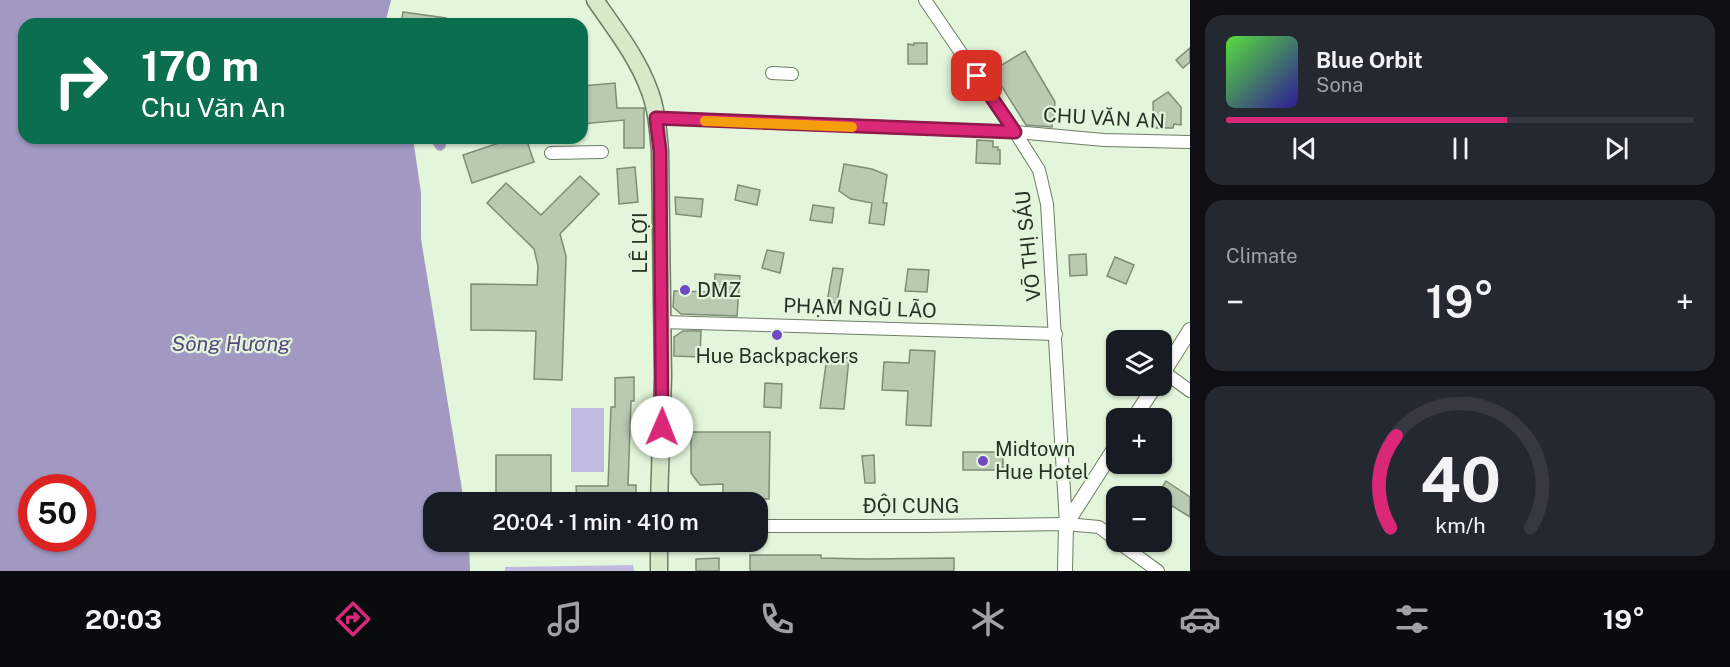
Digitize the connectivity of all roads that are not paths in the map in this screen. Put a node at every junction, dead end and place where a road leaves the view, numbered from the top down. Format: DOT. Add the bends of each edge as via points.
graph roads {
  1 [pos="595,0"];
  2 [pos="925,0"];
  3 [pos="772,73"];
  4 [pos="792,74"];
  5 [pos="656,118"];
  6 [pos="1015,132"];
  7 [pos="1190,142"];
  8 [pos="602,152"];
  9 [pos="551,153"];
  10 [pos="662,322"];
  11 [pos="1190,330"];
  12 [pos="1056,334"];
  13 [pos="1172,358"];
  14 [pos="1172,380"];
  15 [pos="1190,391"];
  16 [pos="1106,462"];
  17 [pos="659,492"];
  18 [pos="1066,524"];
  19 [pos="768,526"];
  20 [pos="1106,532"];
  21 [pos="659,552"];
  22 [pos="1132,552"];
  23 [pos="659,571"];
  24 [pos="1065,571"];
  25 [pos="1158,571"];
  1 -- 5 [label="main road, LÊ LỢI" via="639,67"];
  2 -- 6 [label="street, VÕ THỊ SÁU"];
  3 -- 4 [label="street"];
  5 -- 6 [label="street, CHU VĂN AN"];
  5 -- 10 [label="main road, LÊ LỢI" via="660,151"];
  6 -- 7 [label="street, CHU VĂN AN"];
  6 -- 12 [label="street, VÕ THỊ SÁU" via="1039,170 1047,204"];
  8 -- 9 [label="street"];
  10 -- 12 [label="street, PHẠM NGŨ LÃO"];
  10 -- 17 [label="main road, LÊ LỢI"];
  11 -- 13 [label="street"];
  12 -- 18 [label="street, VÕ THỊ SÁU"];
  14 -- 15 [label="street"];
  16 -- 18 [label="street"];
  18 -- 19 [label="street, ĐỘI CUNG"];
  18 -- 20 [label="street, ĐỘI CUNG" via="1100,527"];
  18 -- 24 [label="street"];
  21 -- 23 [label="main road"];
  22 -- 25 [label="street, ĐỘI CUNG"];
}
